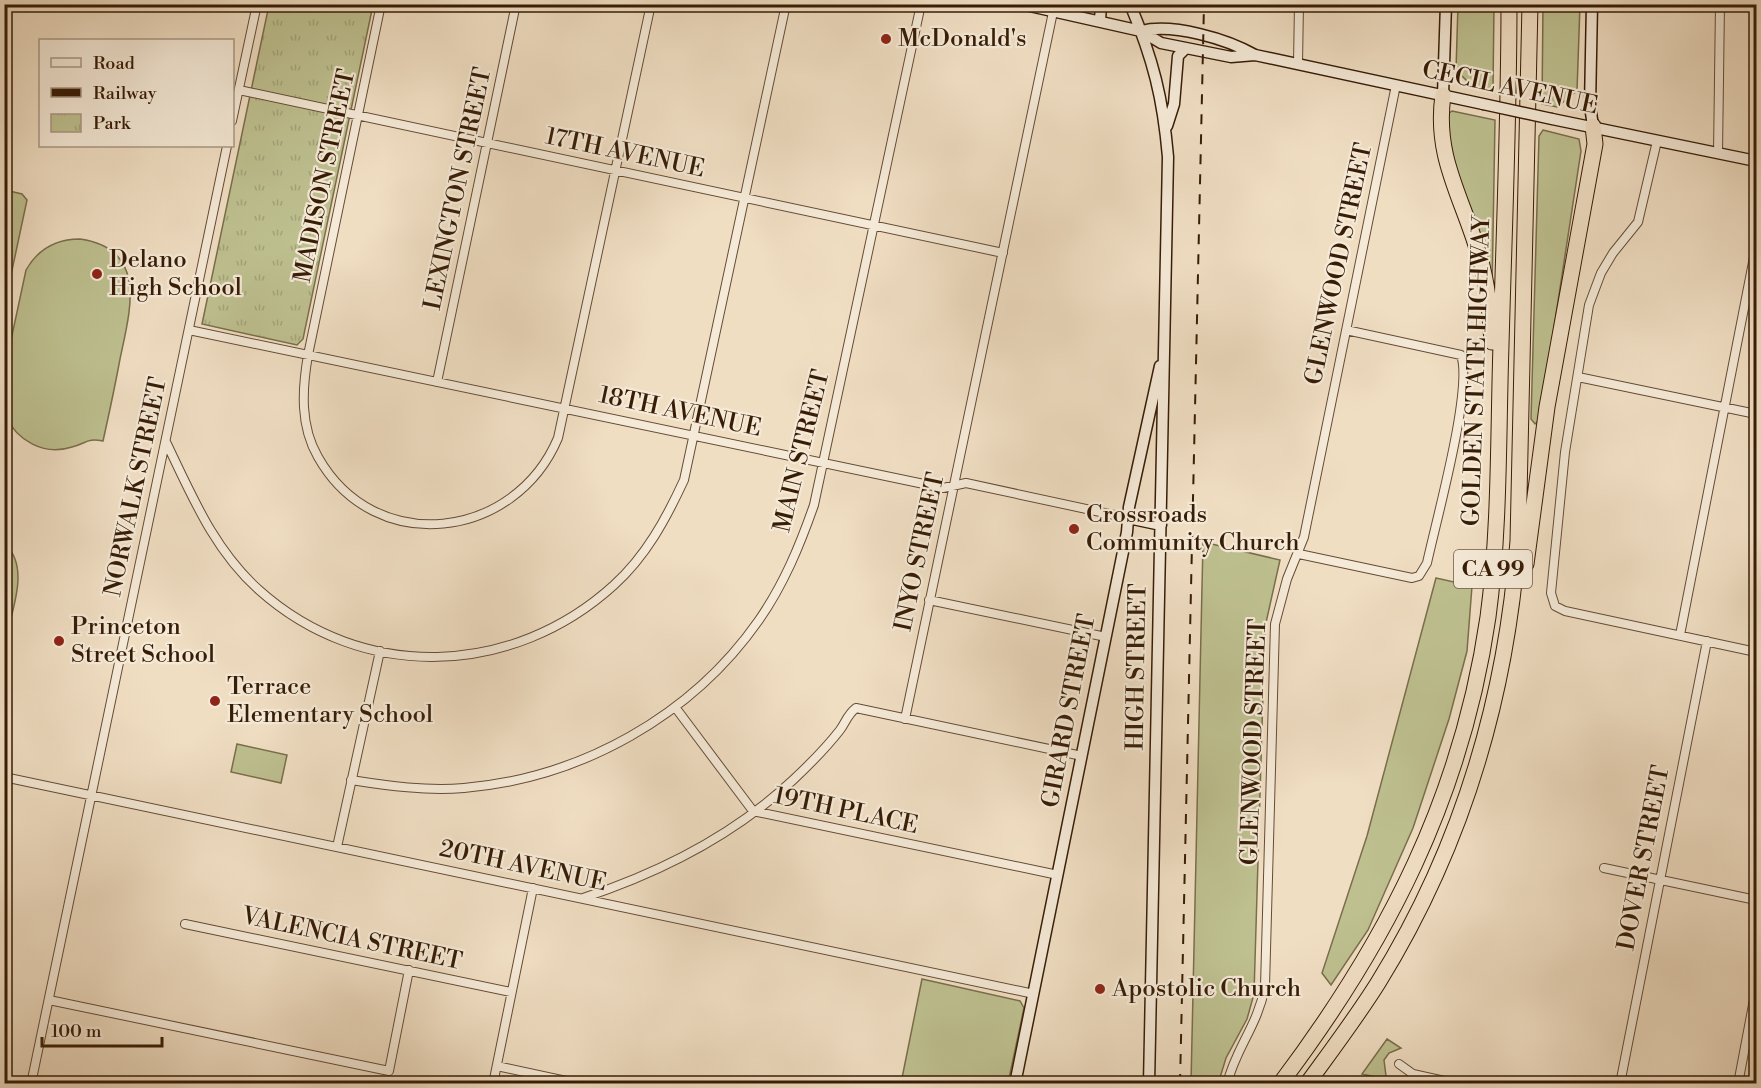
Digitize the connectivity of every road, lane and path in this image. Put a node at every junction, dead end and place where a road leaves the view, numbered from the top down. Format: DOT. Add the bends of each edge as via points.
graph roads {
  1 [pos="257,4"];
  2 [pos="381,4"];
  3 [pos="516,4"];
  4 [pos="651,4"];
  5 [pos="786,4"];
  6 [pos="921,4"];
  7 [pos="1021,4"];
  8 [pos="1101,4"];
  9 [pos="1130,4"];
  10 [pos="1299,4"];
  11 [pos="1446,4"];
  12 [pos="1509,4"];
  13 [pos="1532,4"];
  14 [pos="1592,4"];
  15 [pos="1720,4"];
  16 [pos="1053,12"];
  17 [pos="1100,21"];
  18 [pos="1142,31"];
  19 [pos="1186,48"];
  20 [pos="1255,55"];
  21 [pos="1298,64"];
  22 [pos="1396,85"];
  23 [pos="239,90"];
  24 [pos="1443,95"];
  25 [pos="234,112"];
  26 [pos="358,116"];
  27 [pos="1593,126"];
  28 [pos="1166,132"];
  29 [pos="1658,141"];
  30 [pos="487,143"];
  31 [pos="227,147"];
  32 [pos="1718,153"];
  33 [pos="1756,161"];
  34 [pos="616,171"];
  35 [pos="745,199"];
  36 [pos="872,225"];
  37 [pos="1756,247"];
  38 [pos="1003,254"];
  39 [pos="189,330"];
  40 [pos="1346,330"];
  41 [pos="1165,348"];
  42 [pos="308,355"];
  43 [pos="1578,376"];
  44 [pos="437,382"];
  45 [pos="1724,407"];
  46 [pos="566,409"];
  47 [pos="1756,414"];
  48 [pos="1498,434"];
  49 [pos="695,437"];
  50 [pos="166,442"];
  51 [pos="824,464"];
  52 [pos="954,485"];
  53 [pos="1128,518"];
  54 [pos="1161,525"];
  55 [pos="1299,554"];
  56 [pos="929,600"];
  57 [pos="1680,635"];
  58 [pos="1106,637"];
  59 [pos="1707,641"];
  60 [pos="1506,646"];
  61 [pos="380,651"];
  62 [pos="1756,652"];
  63 [pos="675,707"];
  64 [pos="905,719"];
  65 [pos="1082,756"];
  66 [pos="4,777"];
  67 [pos="351,780"];
  68 [pos="90,796"];
  69 [pos="753,811"];
  70 [pos="337,848"];
  71 [pos="1604,868"];
  72 [pos="1058,875"];
  73 [pos="1660,880"];
  74 [pos="532,888"];
  75 [pos="582,898"];
  76 [pos="1756,900"];
  77 [pos="185,924"];
  78 [pos="409,970"];
  79 [pos="1756,989"];
  80 [pos="511,992"];
  81 [pos="1034,994"];
  82 [pos="49,1000"];
  83 [pos="1399,1064"];
  84 [pos="496,1066"];
  85 [pos="31,1083"];
  86 [pos="493,1083"];
  87 [pos="580,1083"];
  88 [pos="1015,1083"];
  89 [pos="1149,1083"];
  90 [pos="1227,1083"];
  91 [pos="1280,1083"];
  92 [pos="1306,1083"];
  93 [pos="1458,1083"];
  94 [pos="1620,1083"];
  95 [pos="1738,1083"];
  1 -- 23 [label="street"];
  2 -- 26 [label="street, MADISON STREET"];
  3 -- 30 [label="street, LEXINGTON STREET"];
  4 -- 34 [label="street, MADISON STREET"];
  5 -- 35 [label="street"];
  6 -- 36 [label="street, MAIN STREET"];
  7 -- 16 [label="main road, CECIL AVENUE"];
  8 -- 17 [label="main road"];
  9 -- 18 [label="main road, HIGH STREET"];
  10 -- 21 [label="street"];
  11 -- 24 [label="main road"];
  12 -- 48 [label="highway, GOLDEN STATE HIGHWAY / CA 99"];
  13 -- 60 [label="highway, GOLDEN STATE HIGHWAY / CA 99" via="1518,541"];
  14 -- 27 [label="main road"];
  15 -- 32 [label="street"];
  16 -- 17 [label="main road, CECIL AVENUE"];
  16 -- 38 [label="street, INYO STREET"];
  17 -- 18 [label="main road, CECIL AVENUE"];
  18 -- 19 [label="main road, CECIL AVENUE" via="1161,43"];
  18 -- 20 [label="main road, CECIL AVENUE" via="1157,27 1232,42"];
  18 -- 28 [label="main road, HIGH STREET" via="1158,81"];
  19 -- 20 [label="main road, CECIL AVENUE" via="1231,57"];
  19 -- 28 [label="main road" via="1178,56 1174,104"];
  20 -- 21 [label="main road, CECIL AVENUE"];
  21 -- 22 [label="main road, CECIL AVENUE"];
  22 -- 24 [label="main road, CECIL AVENUE"];
  22 -- 40 [label="street, GLENWOOD STREET"];
  23 -- 25 [label="street"];
  23 -- 26 [label="street, 17TH AVENUE"];
  24 -- 27 [label="main road, CECIL AVENUE, bridge"];
  24 -- 48 [label="highway" via="1441,128 1446,167 1479,253 1489,298"];
  26 -- 30 [label="street, 17TH AVENUE"];
  26 -- 42 [label="street, MADISON STREET"];
  27 -- 29 [label="main road, CECIL AVENUE"];
  27 -- 60 [label="highway" via="1595,144 1547,407 1526,565"];
  28 -- 41 [label="main road, HIGH STREET"];
  29 -- 32 [label="main road, CECIL AVENUE"];
  29 -- 43 [label="street" via="1638,222 1601,273 1589,305"];
  30 -- 34 [label="street, 17TH AVENUE"];
  30 -- 44 [label="street, LEXINGTON STREET"];
  31 -- 39 [label="street, NORWALK STREET"];
  32 -- 33 [label="main road, CECIL AVENUE"];
  34 -- 35 [label="street, 17TH AVENUE"];
  34 -- 46 [label="street, MADISON STREET"];
  35 -- 36 [label="street, 17TH AVENUE"];
  35 -- 49 [label="street"];
  36 -- 38 [label="street, 17TH AVENUE"];
  36 -- 51 [label="street, MAIN STREET"];
  37 -- 45 [label="street"];
  38 -- 52 [label="street, INYO STREET"];
  39 -- 42 [label="street, 18TH AVENUE"];
  39 -- 50 [label="street, NORWALK STREET"];
  40 -- 55 [label="street, GLENWOOD STREET"];
  40 -- 55 [label="street" via="1461,356 1463,393 1427,562 1419,576 1412,578"];
  41 -- 53 [label="main road, GIRARD STREET"];
  41 -- 54 [label="main road, HIGH STREET"];
  42 -- 44 [label="street, 18TH AVENUE"];
  42 -- 46 [label="street, MADISON STREET" via="303,406 318,457 355,498 405,522 461,523 511,500 548,462"];
  43 -- 45 [label="street"];
  43 -- 57 [label="street" via="1561,487 1551,593 1555,606"];
  44 -- 46 [label="street, 18TH AVENUE"];
  45 -- 47 [label="street"];
  45 -- 57 [label="street"];
  46 -- 49 [label="street, 18TH AVENUE"];
  48 -- 91 [label="highway, GOLDEN STATE HIGHWAY / CA 99" via="1488,618 1470,705 1448,781 1422,852 1388,923 1348,990"];
  49 -- 51 [label="street, 18TH AVENUE"];
  49 -- 61 [label="street" via="684,480 667,518 616,584 584,610 545,632 486,652 440,657"];
  50 -- 61 [label="street" via="208,528 250,582 313,627"];
  50 -- 68 [label="street, NORWALK STREET"];
  51 -- 52 [label="street, 18TH AVENUE" via="943,488"];
  51 -- 63 [label="street, MAIN STREET" via="800,544 760,619 734,652"];
  52 -- 53 [label="street, 18TH AVENUE" via="966,483"];
  52 -- 56 [label="street, INYO STREET"];
  53 -- 54 [label="main road, 18TH AVENUE"];
  53 -- 58 [label="main road, GIRARD STREET"];
  54 -- 89 [label="main road, HIGH STREET"];
  55 -- 90 [label="street, GLENWOOD STREET" via="1287,579 1275,624 1265,986 1255,1023"];
  56 -- 58 [label="street"];
  56 -- 64 [label="street, INYO STREET"];
  57 -- 59 [label="street"];
  58 -- 65 [label="main road, GIRARD STREET"];
  59 -- 62 [label="street"];
  59 -- 73 [label="street, DOVER STREET"];
  60 -- 92 [label="highway, GOLDEN STATE HIGHWAY / CA 99" via="1476,769 1434,879 1378,983"];
  61 -- 67 [label="street"];
  63 -- 67 [label="street, MAIN STREET" via="609,748 538,775 445,789"];
  63 -- 69 [label="street, 19TH PLACE"];
  64 -- 65 [label="street"];
  64 -- 69 [label="street" via="856,708 792,781"];
  65 -- 72 [label="main road, GIRARD STREET"];
  66 -- 68 [label="street, 20TH AVENUE"];
  67 -- 70 [label="street"];
  68 -- 70 [label="street, 20TH AVENUE"];
  68 -- 82 [label="street, NORWALK STREET"];
  69 -- 72 [label="street, 19TH PLACE"];
  69 -- 75 [label="street" via="722,834 663,867"];
  70 -- 74 [label="street, 20TH AVENUE"];
  71 -- 73 [label="street"];
  72 -- 81 [label="main road, GIRARD STREET"];
  73 -- 76 [label="street"];
  73 -- 94 [label="street, DOVER STREET"];
  74 -- 75 [label="street, 20TH AVENUE"];
  74 -- 80 [label="street"];
  75 -- 81 [label="street, 20TH AVENUE"];
  77 -- 78 [label="street, VALENCIA STREET"];
  78 -- 80 [label="street, VALENCIA STREET"];
  78 -- 82 [label="street" via="389,1071"];
  79 -- 95 [label="street"];
  80 -- 84 [label="street"];
  81 -- 88 [label="main road, GIRARD STREET"];
  82 -- 85 [label="street, NORWALK STREET"];
  83 -- 93 [label="street" via="1413,1074"];
  84 -- 86 [label="street"];
  84 -- 87 [label="street"];
}
